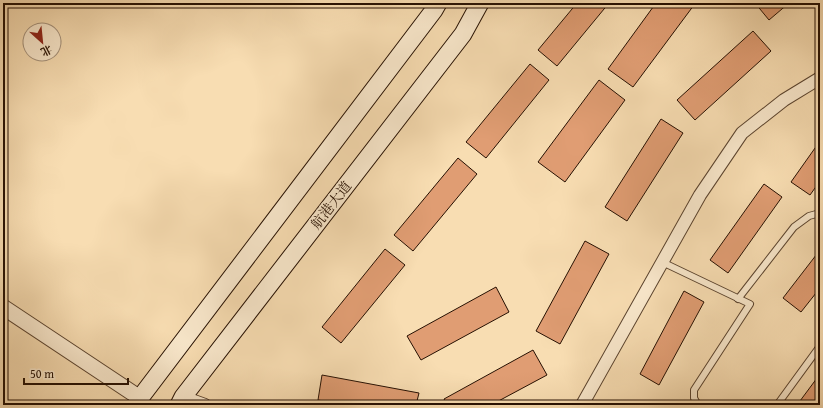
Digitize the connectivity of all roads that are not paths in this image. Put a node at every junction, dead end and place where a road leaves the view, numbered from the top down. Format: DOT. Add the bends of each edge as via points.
graph roads {
  1 [pos="438,3"];
  2 [pos="480,3"];
  3 [pos="820,78"];
  4 [pos="820,213"];
  5 [pos="662,262"];
  6 [pos="738,299"];
  7 [pos="3,307"];
  8 [pos="820,346"];
  9 [pos="138,401"];
  10 [pos="181,401"];
  11 [pos="205,405"];
  12 [pos="582,405"];
  13 [pos="698,405"];
  14 [pos="777,405"];
  1 -- 9 [label="main road"];
  2 -- 10 [label="main road, 航港大道" via="463,34"];
  3 -- 5 [label="street" via="784,100 742,133 700,195"];
  4 -- 6 [label="lane" via="809,216 794,228"];
  5 -- 6 [label="lane"];
  5 -- 12 [label="street"];
  6 -- 13 [label="lane" via="750,304 694,390 694,398"];
  7 -- 9 [label="street"];
  8 -- 14 [label="lane"];
  10 -- 11 [label="street"];
}
